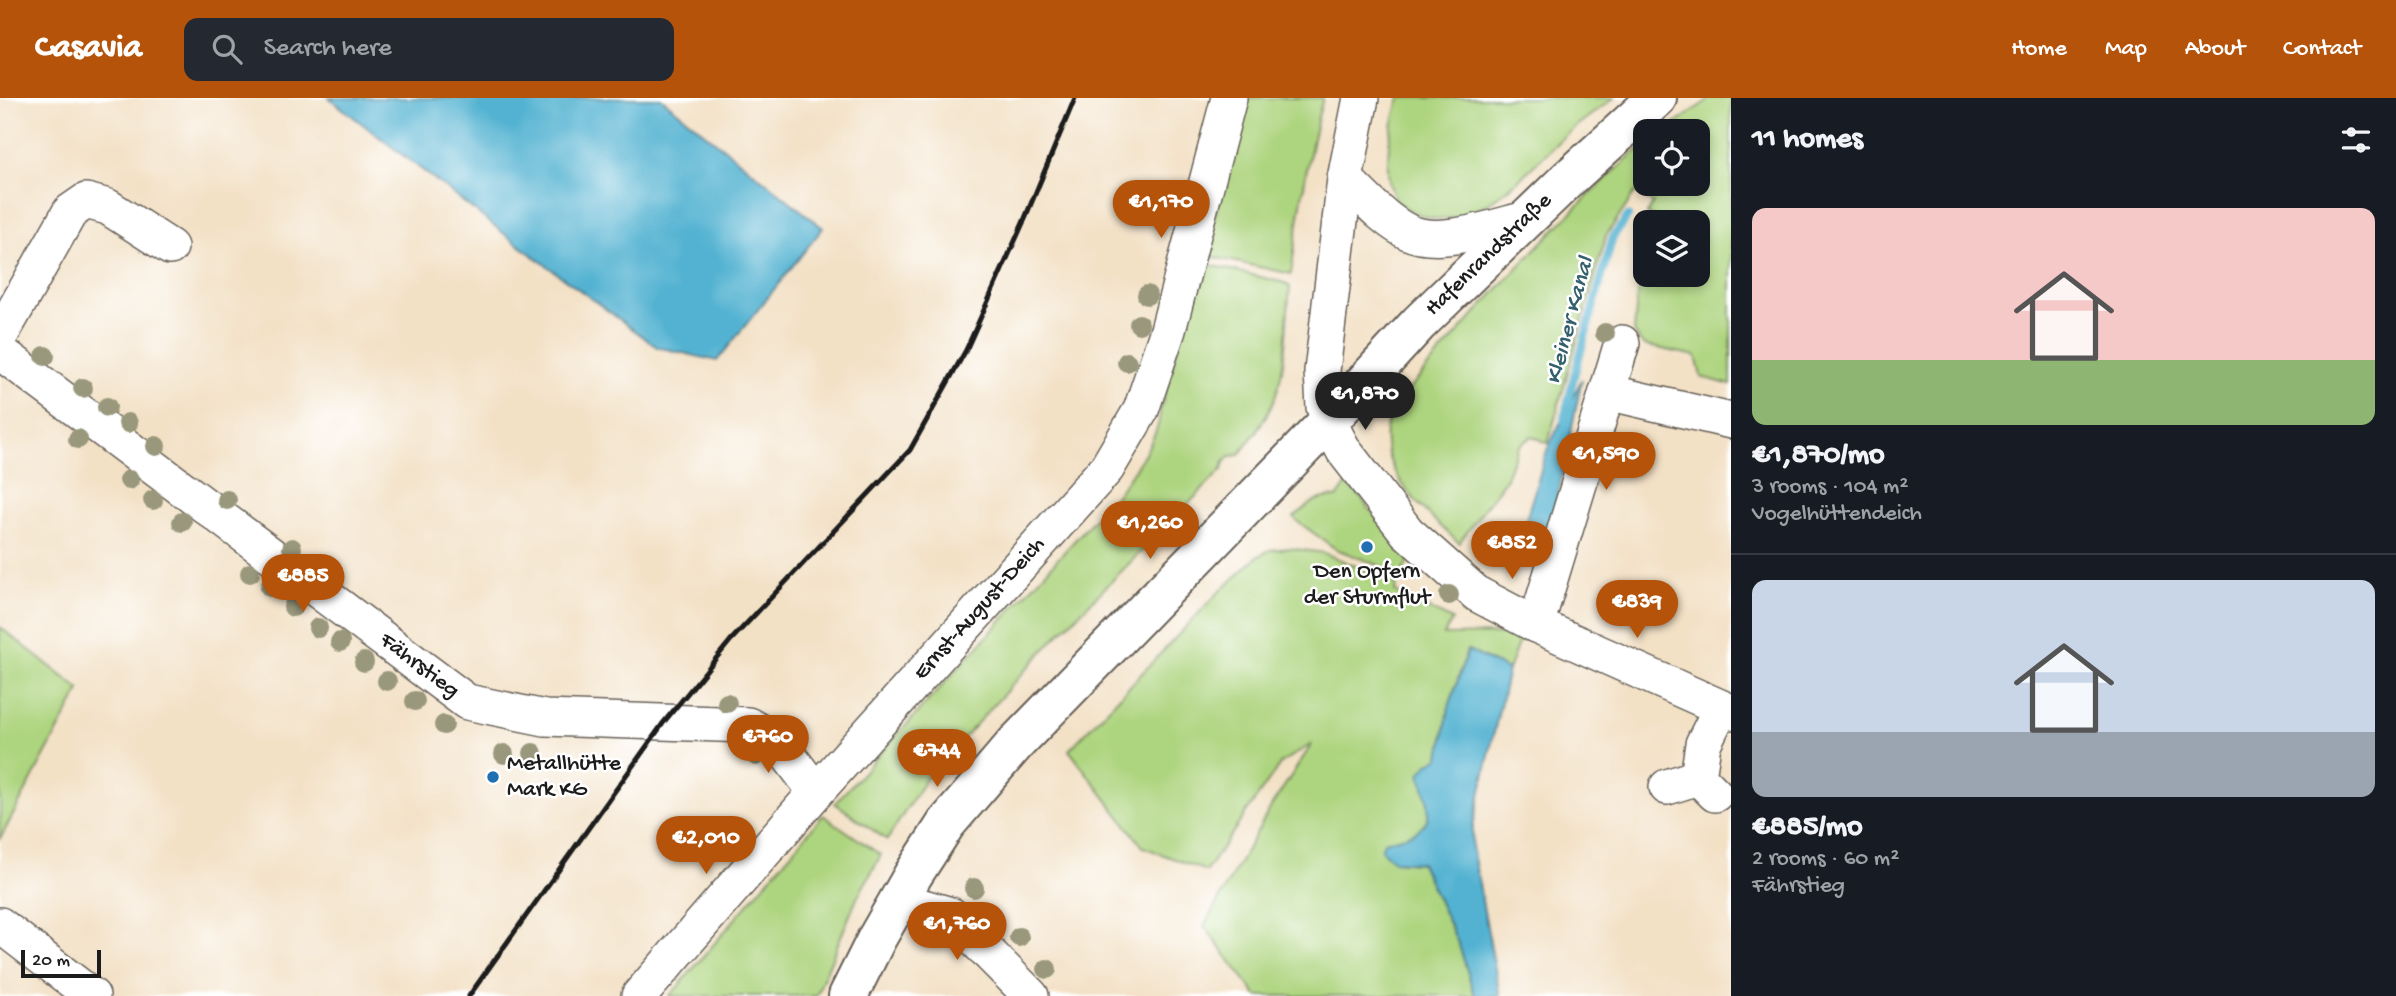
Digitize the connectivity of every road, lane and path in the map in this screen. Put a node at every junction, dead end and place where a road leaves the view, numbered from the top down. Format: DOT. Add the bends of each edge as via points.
graph roads {
  1 [pos="1229,98"];
  2 [pos="1361,98"];
  3 [pos="1657,98"];
  4 [pos="1345,179"];
  5 [pos="1527,219"];
  6 [pos="170,247"];
  7 [pos="0,336"];
  8 [pos="1622,343"];
  9 [pos="0,352"];
  10 [pos="1607,391"];
  11 [pos="1329,421"];
  12 [pos="1731,421"];
  13 [pos="1528,621"];
  14 [pos="1726,710"];
  15 [pos="1693,786"];
  16 [pos="816,792"];
  17 [pos="899,900"];
  18 [pos="0,925"];
  19 [pos="92,996"];
  20 [pos="639,996"];
  21 [pos="848,996"];
  22 [pos="1031,996"];
  1 -- 16 [label="street, Ernst-August-Deich" via="1164,343 1141,410 1107,468"];
  2 -- 4 [label="street"];
  3 -- 5 [label="main road, Hafenrandstraße"];
  4 -- 5 [label="street" via="1380,213 1409,232 1430,237"];
  4 -- 11 [label="street" via="1322,371"];
  5 -- 11 [label="main road, Hafenrandstraße" via="1419,323"];
  6 -- 7 [label="street" via="108,207 86,201 70,212"];
  8 -- 10 [label="street"];
  9 -- 16 [label="street, Fährstieg" via="467,702 545,718 748,725 778,742"];
  10 -- 12 [label="street"];
  10 -- 13 [label="street"];
  11 -- 13 [label="street" via="1345,451 1407,532 1477,594"];
  11 -- 17 [label="main road, Hafenrandstraße" via="1016,744 946,824"];
  13 -- 14 [label="street"];
  14 -- 15 [label="street" via="1703,744"];
  16 -- 20 [label="street, Ernst-August-Deich"];
  17 -- 21 [label="main road, Hafenrandstraße"];
  17 -- 22 [label="street" via="951,915"];
  18 -- 19 [label="street"];
}
